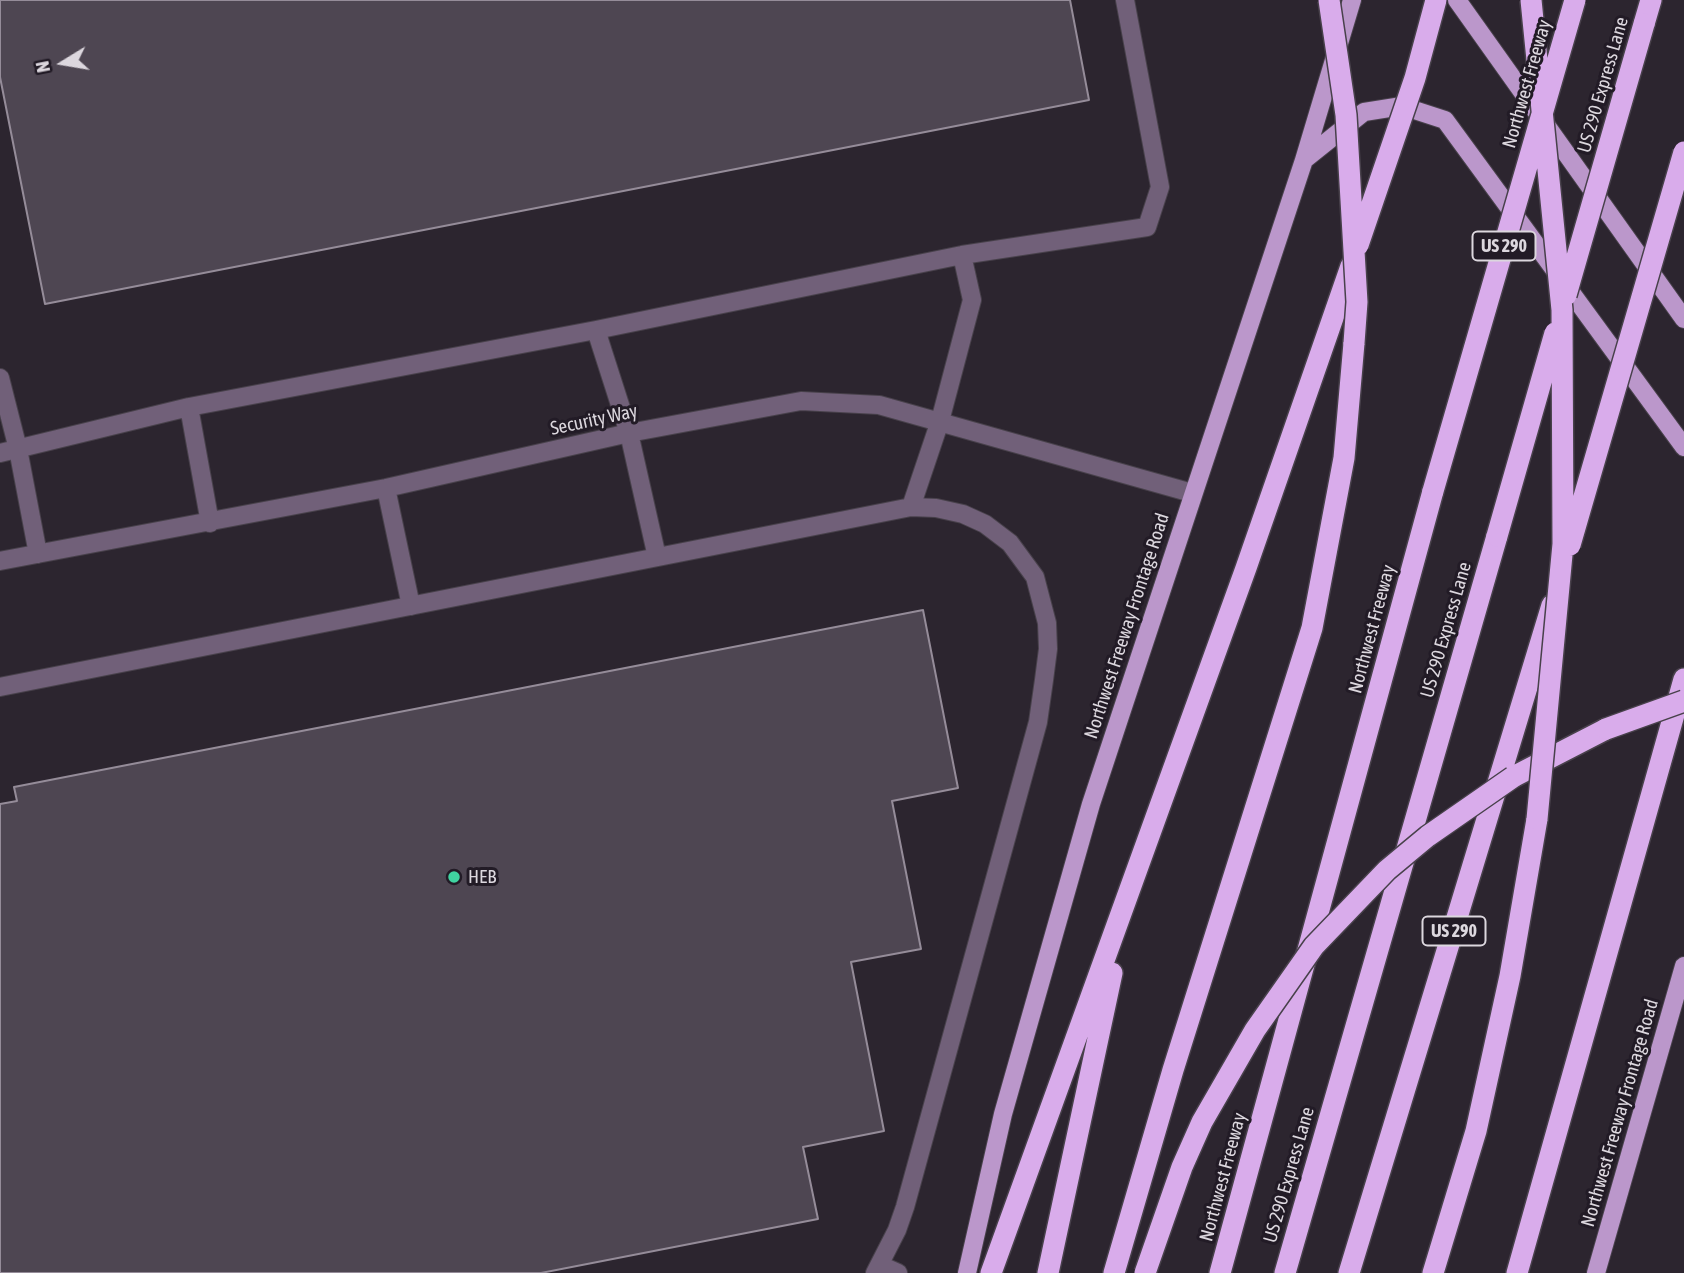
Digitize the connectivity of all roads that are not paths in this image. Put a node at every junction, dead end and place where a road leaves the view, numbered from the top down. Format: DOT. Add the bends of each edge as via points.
graph roads {
  1 [pos="1125,0"];
  2 [pos="1329,0"];
  3 [pos="1352,0"];
  4 [pos="1436,0"];
  5 [pos="1457,0"];
  6 [pos="1531,0"];
  7 [pos="1575,0"];
  8 [pos="1651,0"];
  9 [pos="1684,152"];
  10 [pos="1304,160"];
  11 [pos="962,255"];
  12 [pos="1684,319"];
  13 [pos="596,330"];
  14 [pos="0,378"];
  15 [pos="189,407"];
  16 [pos="940,421"];
  17 [pos="629,433"];
  18 [pos="1684,447"];
  19 [pos="18,449"];
  20 [pos="0,453"];
  21 [pos="386,488"];
  22 [pos="1192,493"];
  23 [pos="911,508"];
  24 [pos="210,523"];
  25 [pos="38,554"];
  26 [pos="657,557"];
  27 [pos="0,561"];
  28 [pos="411,606"];
  29 [pos="1684,679"];
  30 [pos="0,687"];
  31 [pos="1684,701"];
  32 [pos="1128,895"];
  33 [pos="1684,965"];
  34 [pos="877,1269"];
  35 [pos="898,1273"];
  36 [pos="967,1273"];
  37 [pos="992,1273"];
  38 [pos="1048,1273"];
  39 [pos="1114,1273"];
  40 [pos="1144,1273"];
  41 [pos="1220,1273"];
  42 [pos="1284,1273"];
  43 [pos="1349,1273"];
  44 [pos="1433,1273"];
  45 [pos="1517,1273"];
  46 [pos="1596,1273"];
  1 -- 11 [label="street" via="1160,187 1147,227"];
  2 -- 39 [label="highway, bridge" via="1346,115 1357,302 1344,458 1312,628"];
  3 -- 10 [label="main road, Northwest Freeway Frontage Road"];
  4 -- 32 [label="highway, bridge" via="1415,78 1351,266"];
  5 -- 12 [label="main road"];
  6 -- 44 [label="highway, bridge" via="1562,310 1563,544 1537,819 1510,976 1476,1131"];
  7 -- 41 [label="highway, Northwest Freeway / US 290, bridge" via="1433,491"];
  8 -- 42 [label="highway, US 290 Express Lane, bridge"];
  9 -- 43 [label="highway, US 290, bridge"];
  10 -- 18 [label="main road" via="1364,112 1402,106 1445,120"];
  10 -- 22 [label="main road, Northwest Freeway Frontage Road"];
  11 -- 13 [label="street"];
  11 -- 16 [label="street" via="972,300"];
  13 -- 15 [label="street"];
  13 -- 17 [label="street"];
  14 -- 19 [label="street"];
  15 -- 19 [label="street"];
  15 -- 24 [label="street"];
  16 -- 17 [label="street, Security Way" via="879,405 801,401"];
  16 -- 22 [label="street, Security Way"];
  16 -- 23 [label="street"];
  17 -- 21 [label="street, Security Way"];
  17 -- 26 [label="street"];
  19 -- 20 [label="street"];
  19 -- 25 [label="street"];
  21 -- 24 [label="street, Security Way"];
  21 -- 28 [label="street"];
  22 -- 36 [label="main road, Northwest Freeway Frontage Road" via="1091,804 1003,1114"];
  23 -- 26 [label="street"];
  23 -- 34 [label="street" via="963,514 1010,542 1035,577 1048,649 1034,735 905,1206"];
  24 -- 25 [label="street, Security Way"];
  25 -- 27 [label="street, Security Way"];
  26 -- 28 [label="street"];
  28 -- 30 [label="street"];
  29 -- 45 [label="highway"];
  31 -- 40 [label="highway, bridge" via="1606,729 1513,778 1428,836 1350,907 1314,946 1227,1075 1182,1167"];
  32 -- 37 [label="highway"];
  32 -- 38 [label="highway"];
  33 -- 46 [label="main road, Northwest Freeway Frontage Road"];
  34 -- 35 [label="street"];
}
